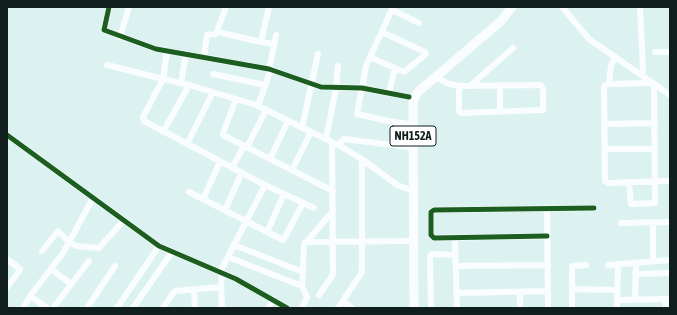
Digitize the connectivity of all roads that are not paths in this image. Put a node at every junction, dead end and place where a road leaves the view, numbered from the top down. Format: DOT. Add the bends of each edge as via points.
graph roads {
  1 [pos="109,7"];
  2 [pos="129,7"];
  3 [pos="226,7"];
  4 [pos="269,7"];
  5 [pos="506,7"];
  6 [pos="512,7"];
  7 [pos="562,7"];
  8 [pos="640,7"];
  9 [pos="393,8"];
  10 [pos="420,23"];
  11 [pos="217,32"];
  12 [pos="382,32"];
  13 [pos="276,35"];
  14 [pos="120,37"];
  15 [pos="261,42"];
  16 [pos="274,44"];
  17 [pos="513,48"];
  18 [pos="166,51"];
  19 [pos="655,52"];
  20 [pos="670,52"];
  21 [pos="186,54"];
  22 [pos="318,54"];
  23 [pos="204,57"];
  24 [pos="370,57"];
  25 [pos="614,57"];
  26 [pos="107,65"];
  27 [pos="338,66"];
  28 [pos="395,68"];
  29 [pos="270,69"];
  30 [pos="213,74"];
  31 [pos="641,75"];
  32 [pos="436,77"];
  33 [pos="163,79"];
  34 [pos="181,83"];
  35 [pos="311,84"];
  36 [pos="609,84"];
  37 [pos="653,84"];
  38 [pos="189,85"];
  39 [pos="265,85"];
  40 [pos="471,85"];
  41 [pos="500,85"];
  42 [pos="459,86"];
  43 [pos="336,88"];
  44 [pos="362,88"];
  45 [pos="213,92"];
  46 [pos="389,93"];
  47 [pos="670,95"];
  48 [pos="409,97"];
  49 [pos="236,99"];
  50 [pos="258,106"];
  51 [pos="266,110"];
  52 [pos="500,111"];
  53 [pos="288,120"];
  54 [pos="655,123"];
  55 [pos="408,124"];
  56 [pos="605,124"];
  57 [pos="302,128"];
  58 [pos="163,132"];
  59 [pos="311,132"];
  60 [pos="7,135"];
  61 [pos="326,139"];
  62 [pos="335,143"];
  63 [pos="187,144"];
  64 [pos="245,146"];
  65 [pos="408,147"];
  66 [pos="605,149"];
  67 [pos="655,149"];
  68 [pos="270,159"];
  69 [pos="362,159"];
  70 [pos="220,162"];
  71 [pos="232,168"];
  72 [pos="292,170"];
  73 [pos="242,172"];
  74 [pos="670,181"];
  75 [pos="629,182"];
  76 [pos="655,182"];
  77 [pos="265,185"];
  78 [pos="408,189"];
  79 [pos="333,191"];
  80 [pos="189,192"];
  81 [pos="284,194"];
  82 [pos="93,198"];
  83 [pos="203,199"];
  84 [pos="302,203"];
  85 [pos="314,208"];
  86 [pos="594,208"];
  87 [pos="547,209"];
  88 [pos="225,210"];
  89 [pos="333,211"];
  90 [pos="124,220"];
  91 [pos="247,221"];
  92 [pos="670,222"];
  93 [pos="653,223"];
  94 [pos="622,224"];
  95 [pos="267,232"];
  96 [pos="547,236"];
  97 [pos="455,238"];
  98 [pos="333,241"];
  99 [pos="411,241"];
  100 [pos="69,242"];
  101 [pos="306,242"];
  102 [pos="363,242"];
  103 [pos="234,245"];
  104 [pos="159,246"];
  105 [pos="42,251"];
  106 [pos="172,252"];
  107 [pos="455,255"];
  108 [pos="228,257"];
  109 [pos="7,259"];
  110 [pos="670,260"];
  111 [pos="89,261"];
  112 [pos="652,261"];
  113 [pos="636,263"];
  114 [pos="618,264"];
  115 [pos="548,265"];
  116 [pos="586,265"];
  117 [pos="608,265"];
  118 [pos="115,266"];
  119 [pos="456,266"];
  120 [pos="51,269"];
  121 [pos="303,272"];
  122 [pos="221,273"];
  123 [pos="670,273"];
  124 [pos="635,274"];
  125 [pos="71,284"];
  126 [pos="302,286"];
  127 [pos="7,287"];
  128 [pos="221,287"];
  129 [pos="572,289"];
  130 [pos="194,290"];
  131 [pos="617,290"];
  132 [pos="548,291"];
  133 [pos="520,292"];
  134 [pos="456,293"];
  135 [pos="319,295"];
  136 [pos="30,296"];
  137 [pos="273,299"];
  138 [pos="668,299"];
  139 [pos="168,300"];
  140 [pos="617,300"];
  141 [pos="635,300"];
  142 [pos="343,301"];
  143 [pos="23,308"];
  144 [pos="47,308"];
  145 [pos="53,308"];
  146 [pos="87,308"];
  147 [pos="117,308"];
  148 [pos="133,308"];
  149 [pos="163,308"];
  150 [pos="169,308"];
  151 [pos="196,308"];
  152 [pos="222,308"];
  153 [pos="268,308"];
  154 [pos="287,308"];
  155 [pos="302,308"];
  156 [pos="338,308"];
  157 [pos="352,308"];
  158 [pos="409,308"];
  159 [pos="414,308"];
  160 [pos="431,308"];
  161 [pos="457,308"];
  162 [pos="520,308"];
  163 [pos="548,308"];
  164 [pos="572,308"];
  165 [pos="617,308"];
  166 [pos="666,308"];
  1 -- 14 [label="street" via="104,29"];
  2 -- 14 [label="street"];
  3 -- 11 [label="street"];
  4 -- 15 [label="street"];
  5 -- 48 [label="highway" via="414,88"];
  6 -- 32 [label="highway, NH152A" via="501,21"];
  7 -- 25 [label="street" via="589,39"];
  8 -- 31 [label="street" via="643,72"];
  9 -- 10 [label="street"];
  9 -- 12 [label="street"];
  11 -- 15 [label="street"];
  11 -- 23 [label="street" via="207,36"];
  12 -- 24 [label="street"];
  12 -- 28 [label="street" via="426,52 405,72"];
  13 -- 16 [label="street"];
  14 -- 18 [label="street"];
  15 -- 16 [label="street"];
  16 -- 29 [label="street"];
  17 -- 40 [label="street"];
  18 -- 21 [label="street"];
  18 -- 33 [label="street"];
  19 -- 20 [label="street"];
  21 -- 23 [label="street"];
  21 -- 34 [label="street"];
  22 -- 35 [label="street"];
  23 -- 29 [label="street"];
  24 -- 28 [label="street"];
  24 -- 44 [label="street"];
  25 -- 31 [label="street"];
  25 -- 36 [label="street"];
  26 -- 33 [label="street"];
  27 -- 43 [label="street"];
  28 -- 46 [label="street"];
  29 -- 35 [label="street"];
  29 -- 39 [label="street"];
  30 -- 39 [label="street"];
  31 -- 37 [label="street"];
  32 -- 42 [label="street" via="445,83"];
  32 -- 99 [label="highway, NH152A" via="417,94 413,102"];
  33 -- 34 [label="street"];
  33 -- 58 [label="street" via="143,119"];
  34 -- 38 [label="street"];
  35 -- 43 [label="street"];
  35 -- 57 [label="street"];
  36 -- 37 [label="street"];
  36 -- 56 [label="street" via="604,87"];
  37 -- 47 [label="street"];
  37 -- 54 [label="street"];
  38 -- 45 [label="street"];
  38 -- 58 [label="street"];
  39 -- 50 [label="street"];
  40 -- 41 [label="street"];
  40 -- 42 [label="street"];
  41 -- 52 [label="street"];
  41 -- 52 [label="street" via="540,85 543,89 543,109"];
  42 -- 52 [label="street" via="460,113"];
  43 -- 44 [label="street"];
  43 -- 61 [label="street"];
  44 -- 46 [label="street"];
  44 -- 55 [label="street" via="357,114"];
  45 -- 49 [label="street"];
  45 -- 63 [label="street"];
  46 -- 48 [label="street"];
  48 -- 55 [label="highway, NH152A"];
  49 -- 50 [label="street"];
  49 -- 64 [label="street" via="222,134"];
  50 -- 51 [label="street"];
  51 -- 53 [label="street"];
  51 -- 64 [label="street"];
  53 -- 57 [label="street"];
  53 -- 68 [label="street"];
  54 -- 56 [label="street"];
  54 -- 67 [label="street"];
  55 -- 65 [label="highway, NH152A"];
  56 -- 66 [label="street"];
  57 -- 59 [label="street"];
  58 -- 63 [label="street"];
  59 -- 61 [label="street"];
  59 -- 72 [label="street"];
  60 -- 82 [label="street"];
  61 -- 62 [label="street"];
  62 -- 65 [label="street" via="344,139"];
  62 -- 69 [label="street"];
  62 -- 79 [label="street"];
  63 -- 70 [label="street"];
  64 -- 68 [label="street"];
  64 -- 71 [label="street"];
  65 -- 78 [label="highway, NH152A"];
  66 -- 67 [label="street"];
  66 -- 75 [label="street" via="606,182"];
  67 -- 76 [label="street"];
  68 -- 72 [label="street"];
  69 -- 78 [label="street" via="397,185"];
  69 -- 102 [label="street"];
  70 -- 71 [label="street"];
  70 -- 83 [label="street"];
  71 -- 73 [label="street"];
  72 -- 79 [label="street"];
  73 -- 77 [label="street"];
  73 -- 88 [label="street"];
  74 -- 76 [label="street"];
  75 -- 76 [label="street"];
  75 -- 76 [label="street" via="632,204 655,203"];
  77 -- 81 [label="street"];
  77 -- 91 [label="street"];
  78 -- 99 [label="highway, NH152A"];
  79 -- 89 [label="street"];
  80 -- 83 [label="street"];
  81 -- 84 [label="street"];
  81 -- 95 [label="street"];
  82 -- 90 [label="street"];
  82 -- 100 [label="street"];
  83 -- 88 [label="street"];
  84 -- 85 [label="street"];
  84 -- 95 [label="street" via="284,239"];
  86 -- 87 [label="street"];
  87 -- 96 [label="street"];
  87 -- 97 [label="street" via="432,211 432,237"];
  88 -- 91 [label="street"];
  89 -- 98 [label="street"];
  89 -- 101 [label="street"];
  90 -- 100 [label="street" via="99,248 76,246"];
  90 -- 104 [label="street"];
  91 -- 95 [label="street"];
  91 -- 103 [label="street"];
  92 -- 93 [label="street"];
  93 -- 94 [label="street"];
  93 -- 112 [label="street"];
  96 -- 97 [label="street"];
  96 -- 115 [label="street"];
  97 -- 107 [label="street"];
  98 -- 101 [label="street"];
  98 -- 102 [label="street"];
  98 -- 135 [label="street" via="333,274"];
  99 -- 102 [label="street"];
  99 -- 158 [label="highway, NH152A"];
  99 -- 159 [label="highway, NH152A"];
  100 -- 105 [label="street" via="57,231"];
  100 -- 120 [label="street"];
  101 -- 121 [label="street" via="303,247"];
  102 -- 142 [label="street" via="362,272"];
  103 -- 108 [label="street"];
  103 -- 121 [label="street"];
  104 -- 106 [label="street"];
  104 -- 147 [label="street"];
  106 -- 122 [label="street"];
  106 -- 148 [label="street"];
  107 -- 119 [label="street"];
  107 -- 160 [label="street" via="430,256"];
  108 -- 122 [label="street"];
  108 -- 126 [label="street"];
  109 -- 127 [label="street" via="20,269"];
  110 -- 112 [label="street"];
  111 -- 125 [label="street"];
  112 -- 113 [label="street"];
  113 -- 114 [label="street"];
  113 -- 124 [label="street"];
  114 -- 117 [label="street"];
  114 -- 131 [label="street"];
  115 -- 119 [label="street"];
  115 -- 132 [label="street"];
  116 -- 129 [label="street" via="572,266"];
  118 -- 146 [label="street"];
  119 -- 134 [label="street"];
  120 -- 125 [label="street"];
  120 -- 136 [label="street"];
  121 -- 126 [label="street"];
  122 -- 128 [label="street"];
  122 -- 137 [label="street"];
  123 -- 124 [label="street"];
  124 -- 141 [label="street"];
  125 -- 145 [label="street"];
  126 -- 155 [label="street" via="307,297"];
  128 -- 130 [label="street"];
  128 -- 152 [label="street"];
  129 -- 131 [label="street"];
  129 -- 164 [label="street"];
  130 -- 139 [label="street" via="176,291"];
  130 -- 151 [label="street"];
  131 -- 140 [label="street"];
  132 -- 133 [label="street"];
  132 -- 163 [label="street"];
  133 -- 134 [label="street"];
  133 -- 162 [label="street"];
  134 -- 161 [label="street"];
  136 -- 143 [label="street"];
  136 -- 144 [label="street"];
  137 -- 153 [label="street"];
  137 -- 154 [label="street"];
  138 -- 141 [label="street"];
  138 -- 166 [label="street"];
  139 -- 149 [label="street"];
  139 -- 150 [label="street"];
  140 -- 141 [label="street"];
  140 -- 165 [label="street"];
  142 -- 156 [label="street"];
  142 -- 157 [label="street"];
}
